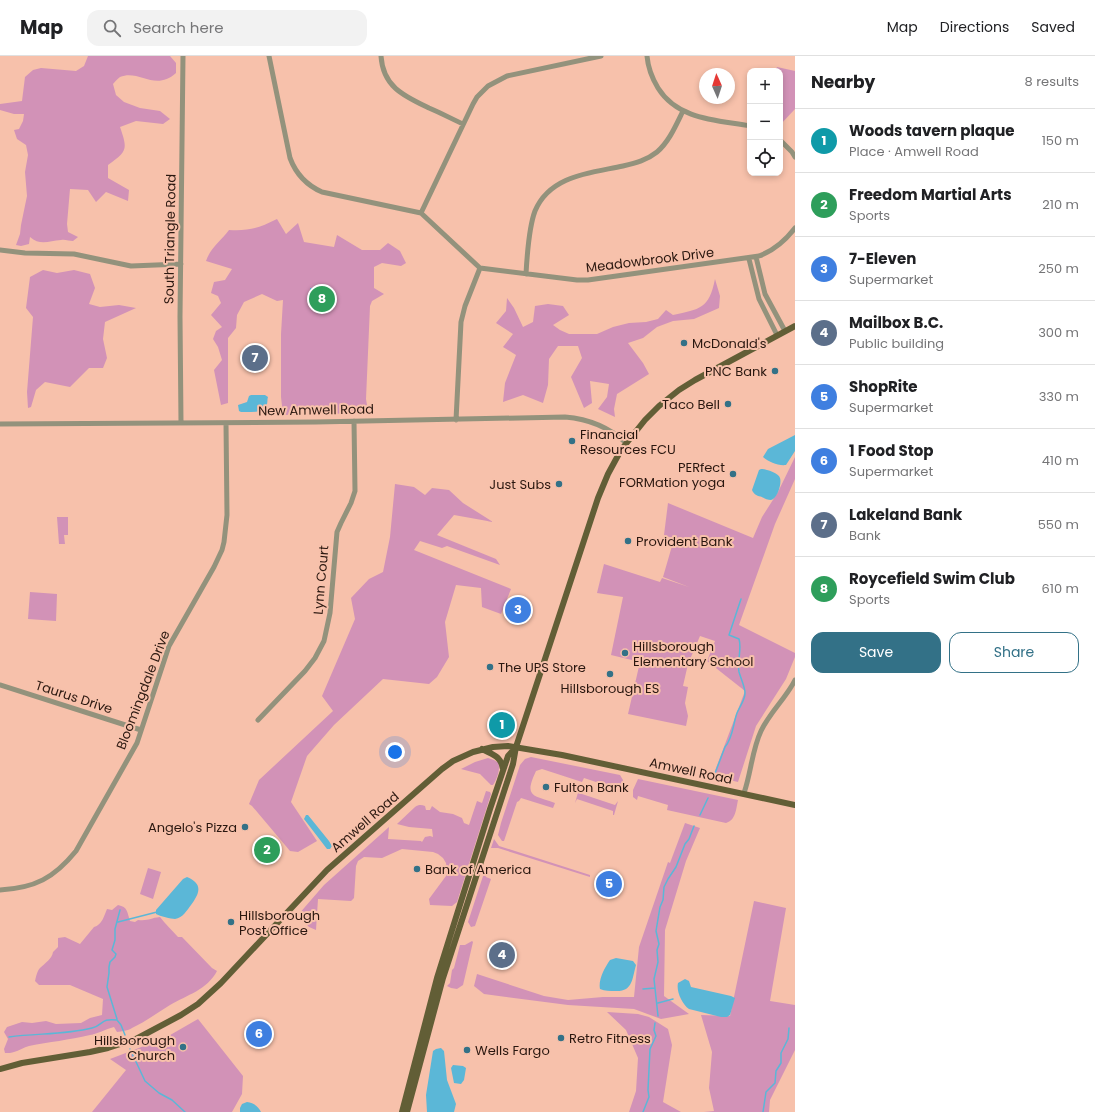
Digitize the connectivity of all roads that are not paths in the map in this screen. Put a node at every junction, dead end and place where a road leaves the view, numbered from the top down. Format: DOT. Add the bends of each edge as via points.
graph roads {
  1 [pos="183,56"];
  2 [pos="269,56"];
  3 [pos="381,56"];
  4 [pos="601,56"];
  5 [pos="647,56"];
  6 [pos="683,111"];
  7 [pos="463,124"];
  8 [pos="747,125"];
  9 [pos="783,143"];
  10 [pos="795,157"];
  11 [pos="421,214"];
  12 [pos="795,228"];
  13 [pos="0,250"];
  14 [pos="756,257"];
  15 [pos="749,258"];
  16 [pos="181,264"];
  17 [pos="480,268"];
  18 [pos="526,274"];
  19 [pos="795,326"];
  20 [pos="785,331"];
  21 [pos="777,335"];
  22 [pos="456,420"];
  23 [pos="354,421"];
  24 [pos="226,422"];
  25 [pos="181,423"];
  26 [pos="0,424"];
  27 [pos="626,443"];
  28 [pos="795,680"];
  29 [pos="0,685"];
  30 [pos="258,720"];
  31 [pos="141,730"];
  32 [pos="516,747"];
  33 [pos="482,749"];
  34 [pos="503,769"];
  35 [pos="744,793"];
  36 [pos="795,805"];
  37 [pos="0,890"];
  38 [pos="0,1068"];
  39 [pos="402,1112"];
  40 [pos="408,1112"];
  1 -- 16 [label="street, South Triangle Road"];
  2 -- 11 [label="street" via="290,158 302,178 314,189 322,192"];
  3 -- 7 [label="street" via="386,77 396,90"];
  4 -- 7 [label="street" via="501,79 488,86 477,97"];
  5 -- 6 [label="street" via="652,75 660,90"];
  6 -- 8 [label="street" via="696,116"];
  6 -- 18 [label="street" via="667,141 650,157 637,163 573,177 556,185 544,195 533,218"];
  7 -- 11 [label="street"];
  9 -- 10 [label="street"];
  11 -- 17 [label="street"];
  12 -- 14 [label="street, Meadowbrook Drive" via="778,246"];
  13 -- 16 [label="street" via="25,254 74,254 130,266"];
  14 -- 15 [label="street, Meadowbrook Drive"];
  14 -- 20 [label="street" via="765,294"];
  15 -- 18 [label="street, Meadowbrook Drive" via="588,280"];
  15 -- 21 [label="street" via="757,295"];
  16 -- 25 [label="street, South Triangle Road"];
  17 -- 18 [label="street, Meadowbrook Drive"];
  17 -- 22 [label="street" via="467,298 461,322"];
  19 -- 20 [label="main road"];
  20 -- 21 [label="main road"];
  21 -- 27 [label="main road" via="679,390 654,411"];
  22 -- 23 [label="street, New Amwell Road"];
  22 -- 27 [label="street, New Amwell Road" via="576,418 605,428"];
  23 -- 24 [label="street, New Amwell Road"];
  23 -- 30 [label="street, Lynn Court" via="355,491 352,503 337,532 326,633 315,658 305,671"];
  24 -- 25 [label="street, New Amwell Road"];
  24 -- 31 [label="street, Bloomingdale Drive" via="227,515 224,542 214,567 169,646"];
  25 -- 26 [label="street, New Amwell Road"];
  27 -- 32 [label="main road" via="598,498"];
  28 -- 35 [label="street" via="761,731"];
  29 -- 31 [label="street, Taurus Drive"];
  31 -- 37 [label="street, Bloomingdale Drive" via="137,743 69,860 42,881 23,888"];
  32 -- 33 [label="main road, Amwell Road"];
  32 -- 34 [label="main road" via="508,756"];
  32 -- 35 [label="main road, Amwell Road"];
  32 -- 40 [label="main road" via="513,764 443,978"];
  33 -- 34 [label="main road" via="498,758"];
  33 -- 38 [label="main road, Amwell Road" via="463,756 442,770 373,829 312,884 221,984 182,1015 136,1039 108,1048"];
  34 -- 39 [label="main road" via="437,978"];
  35 -- 36 [label="main road, Amwell Road"];
}
